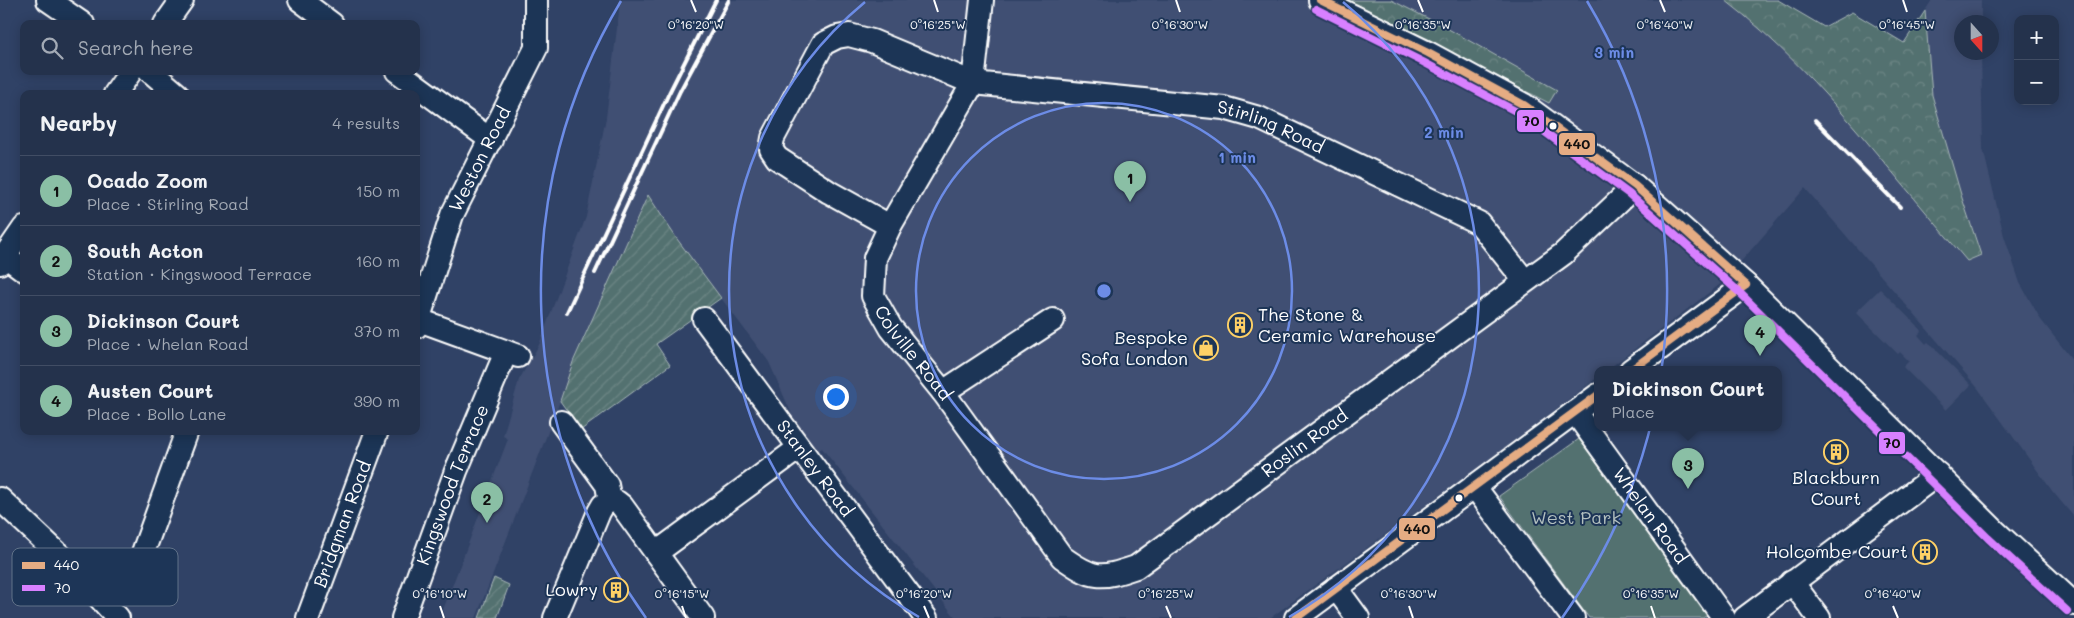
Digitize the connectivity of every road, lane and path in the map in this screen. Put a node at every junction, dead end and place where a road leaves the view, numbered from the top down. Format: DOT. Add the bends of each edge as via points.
graph roads {
  1 [pos="48,0"];
  2 [pos="182,0"];
  3 [pos="300,0"];
  4 [pos="536,0"];
  5 [pos="982,0"];
  6 [pos="1320,0"];
  7 [pos="77,20"];
  8 [pos="168,20"];
  9 [pos="327,20"];
  10 [pos="128,75"];
  11 [pos="155,75"];
  12 [pos="402,75"];
  13 [pos="973,83"];
  14 [pos="119,90"];
  15 [pos="171,90"];
  16 [pos="491,140"];
  17 [pos="1635,186"];
  18 [pos="890,226"];
  19 [pos="20,234"];
  20 [pos="2,259"];
  21 [pos="20,268"];
  22 [pos="1525,280"];
  23 [pos="1746,285"];
  24 [pos="420,308"];
  25 [pos="420,311"];
  26 [pos="704,319"];
  27 [pos="1053,320"];
  28 [pos="1636,366"];
  29 [pos="943,392"];
  30 [pos="1594,398"];
  31 [pos="1575,412"];
  32 [pos="561,422"];
  33 [pos="186,435"];
  34 [pos="377,435"];
  35 [pos="799,448"];
  36 [pos="1938,474"];
  37 [pos="1474,486"];
  38 [pos="0,499"];
  39 [pos="610,501"];
  40 [pos="52,548"];
  41 [pos="145,548"];
  42 [pos="656,553"];
  43 [pos="1107,576"];
  44 [pos="1792,582"];
  45 [pos="1336,588"];
  46 [pos="2074,604"];
  47 [pos="108,606"];
  48 [pos="2074,614"];
  49 [pos="118,618"];
  50 [pos="308,618"];
  51 [pos="403,618"];
  52 [pos="555,618"];
  53 [pos="704,618"];
  54 [pos="926,618"];
  55 [pos="1296,618"];
  56 [pos="1358,618"];
  57 [pos="1573,618"];
  58 [pos="1724,618"];
  59 [pos="1745,618"];
  60 [pos="1819,618"];
  61 [pos="2069,618"];
  1 -- 7 [label="street"];
  2 -- 8 [label="street"];
  3 -- 9 [label="street"];
  4 -- 16 [label="street, Weston Road" via="536,48"];
  5 -- 13 [label="street, Colville Road"];
  6 -- 17 [label="street" via="1524,105"];
  10 -- 14 [label="street"];
  11 -- 15 [label="street"];
  12 -- 16 [label="street"];
  13 -- 18 [label="street, Colville Road"];
  13 -- 18 [label="street, Stirling Road" via="872,41 849,35 823,44 770,149 777,158 829,192"];
  13 -- 22 [label="street, Stirling Road" via="1224,108 1259,118 1478,223"];
  16 -- 24 [label="street, Weston Road" via="452,215"];
  17 -- 22 [label="street, Roslin Road" via="1563,254"];
  17 -- 23 [label="street"];
  18 -- 29 [label="street, Colville Road" via="875,258 873,296 891,328"];
  19 -- 20 [label="street"];
  20 -- 21 [label="street"];
  22 -- 43 [label="street, Roslin Road" via="1136,567"];
  23 -- 28 [label="street"];
  23 -- 36 [label="street"];
  25 -- 51 [label="street, Kingswood Terrace" via="512,354 456,471"];
  26 -- 35 [label="street, Stanley Road"];
  27 -- 29 [label="street"];
  29 -- 43 [label="street, Colville Road" via="1062,557 1079,570"];
  30 -- 31 [label="street"];
  31 -- 37 [label="street"];
  31 -- 58 [label="street, Whelan Road"];
  32 -- 39 [label="street" via="607,484"];
  33 -- 41 [label="street"];
  34 -- 50 [label="street, Bridgman Road"];
  35 -- 42 [label="street"];
  35 -- 54 [label="street, Stanley Road"];
  36 -- 44 [label="street"];
  36 -- 46 [label="street"];
  37 -- 45 [label="street"];
  37 -- 57 [label="street"];
  38 -- 40 [label="street"];
  39 -- 42 [label="street" via="622,506"];
  39 -- 52 [label="street" via="599,512"];
  42 -- 53 [label="street"];
  44 -- 59 [label="street"];
  44 -- 60 [label="street"];
  45 -- 55 [label="street"];
  45 -- 56 [label="street"];
  47 -- 49 [label="street"];
  48 -- 61 [label="street"];
}
